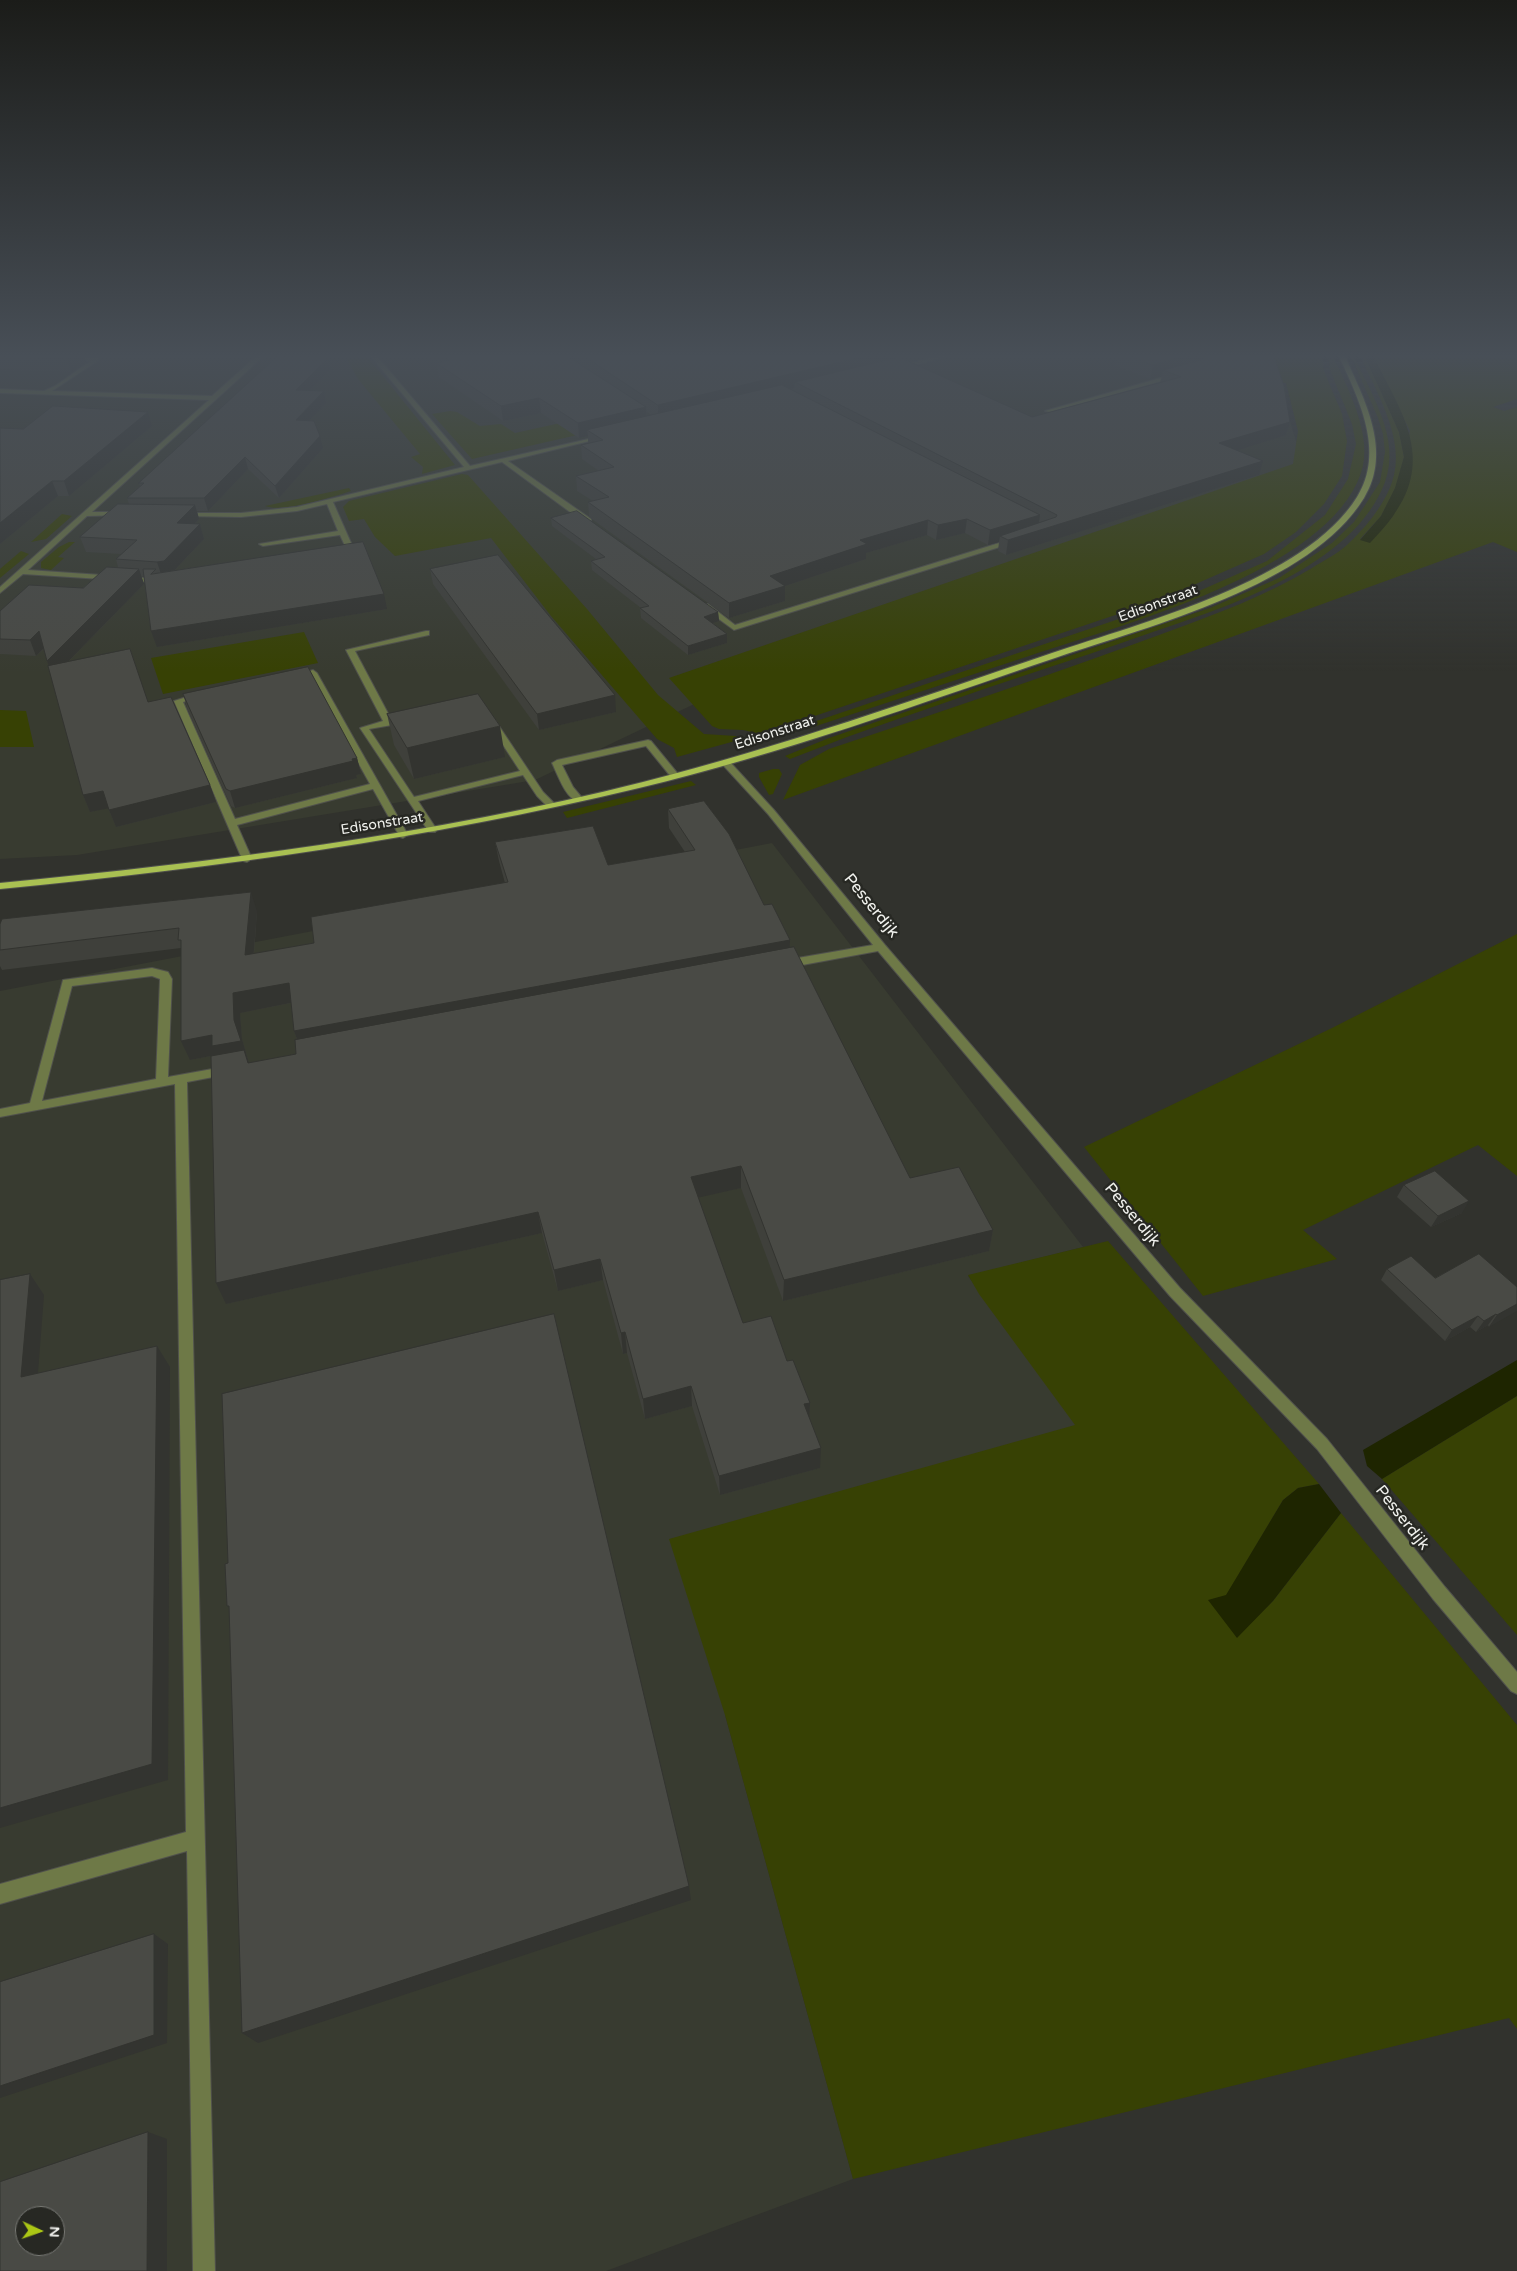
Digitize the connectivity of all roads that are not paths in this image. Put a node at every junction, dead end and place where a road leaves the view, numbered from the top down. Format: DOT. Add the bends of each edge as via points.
graph roads {
  1 [pos="144,460"];
  2 [pos="461,460"];
  3 [pos="503,460"];
  4 [pos="1373,460"];
  5 [pos="468,468"];
  6 [pos="329,501"];
  7 [pos="85,514"];
  8 [pos="133,514"];
  9 [pos="170,515"];
  10 [pos="598,528"];
  11 [pos="343,532"];
  12 [pos="1022,539"];
  13 [pos="263,544"];
  14 [pos="332,555"];
  15 [pos="21,572"];
  16 [pos="171,580"];
  17 [pos="0,591"];
  18 [pos="694,598"];
  19 [pos="426,633"];
  20 [pos="284,679"];
  21 [pos="207,695"];
  22 [pos="416,716"];
  23 [pos="489,717"];
  24 [pos="389,722"];
  25 [pos="726,763"];
  26 [pos="525,772"];
  27 [pos="674,776"];
  28 [pos="376,785"];
  29 [pos="578,799"];
  30 [pos="412,800"];
  31 [pos="551,805"];
  32 [pos="232,823"];
  33 [pos="432,830"];
  34 [pos="403,835"];
  35 [pos="247,859"];
  36 [pos="0,886"];
  37 [pos="882,947"];
  38 [pos="772,967"];
  39 [pos="239,1068"];
  40 [pos="181,1079"];
  41 [pos="162,1082"];
  42 [pos="36,1106"];
  43 [pos="0,1113"];
  44 [pos="1517,1685"];
  45 [pos="195,1839"];
  46 [pos="0,1894"];
  47 [pos="204,2271"];
  1 -- 7 [label="street"];
  2 -- 5 [label="street"];
  3 -- 5 [label="street"];
  3 -- 10 [label="street"];
  4 -- 25 [label="main road, Edisonstraat" via="1370,479 1360,499 1344,519 1317,544 1241,588 1191,608"];
  5 -- 6 [label="street"];
  6 -- 9 [label="street" via="261,514"];
  6 -- 11 [label="street"];
  7 -- 8 [label="street"];
  7 -- 15 [label="street"];
  11 -- 13 [label="street"];
  11 -- 14 [label="street" via="351,552"];
  12 -- 18 [label="street" via="734,628"];
  15 -- 16 [label="street"];
  15 -- 17 [label="street"];
  19 -- 24 [label="street" via="350,650"];
  20 -- 28 [label="street" via="313,673"];
  21 -- 32 [label="street" via="178,701"];
  22 -- 24 [label="street"];
  23 -- 26 [label="street"];
  24 -- 30 [label="street" via="364,728"];
  25 -- 27 [label="main road, Edisonstraat"];
  25 -- 37 [label="street, Pesserdijk" via="771,812"];
  26 -- 30 [label="street"];
  26 -- 31 [label="street"];
  27 -- 29 [label="main road, Edisonstraat"];
  27 -- 29 [label="street" via="648,743 557,763"];
  28 -- 32 [label="street"];
  28 -- 34 [label="street"];
  29 -- 31 [label="main road, Edisonstraat"];
  30 -- 33 [label="street"];
  31 -- 33 [label="main road, Edisonstraat"];
  32 -- 35 [label="street"];
  33 -- 34 [label="main road, Edisonstraat"];
  34 -- 35 [label="main road, Edisonstraat"];
  35 -- 36 [label="main road, Edisonstraat"];
  37 -- 38 [label="street"];
  37 -- 44 [label="street, Pesserdijk" via="1175,1292 1322,1444 1439,1593"];
  39 -- 40 [label="street"];
  40 -- 41 [label="street"];
  40 -- 45 [label="street"];
  41 -- 42 [label="street"];
  41 -- 42 [label="street" via="164,975 152,972 67,983"];
  42 -- 43 [label="street"];
  45 -- 46 [label="street"];
  45 -- 47 [label="street"];
}
